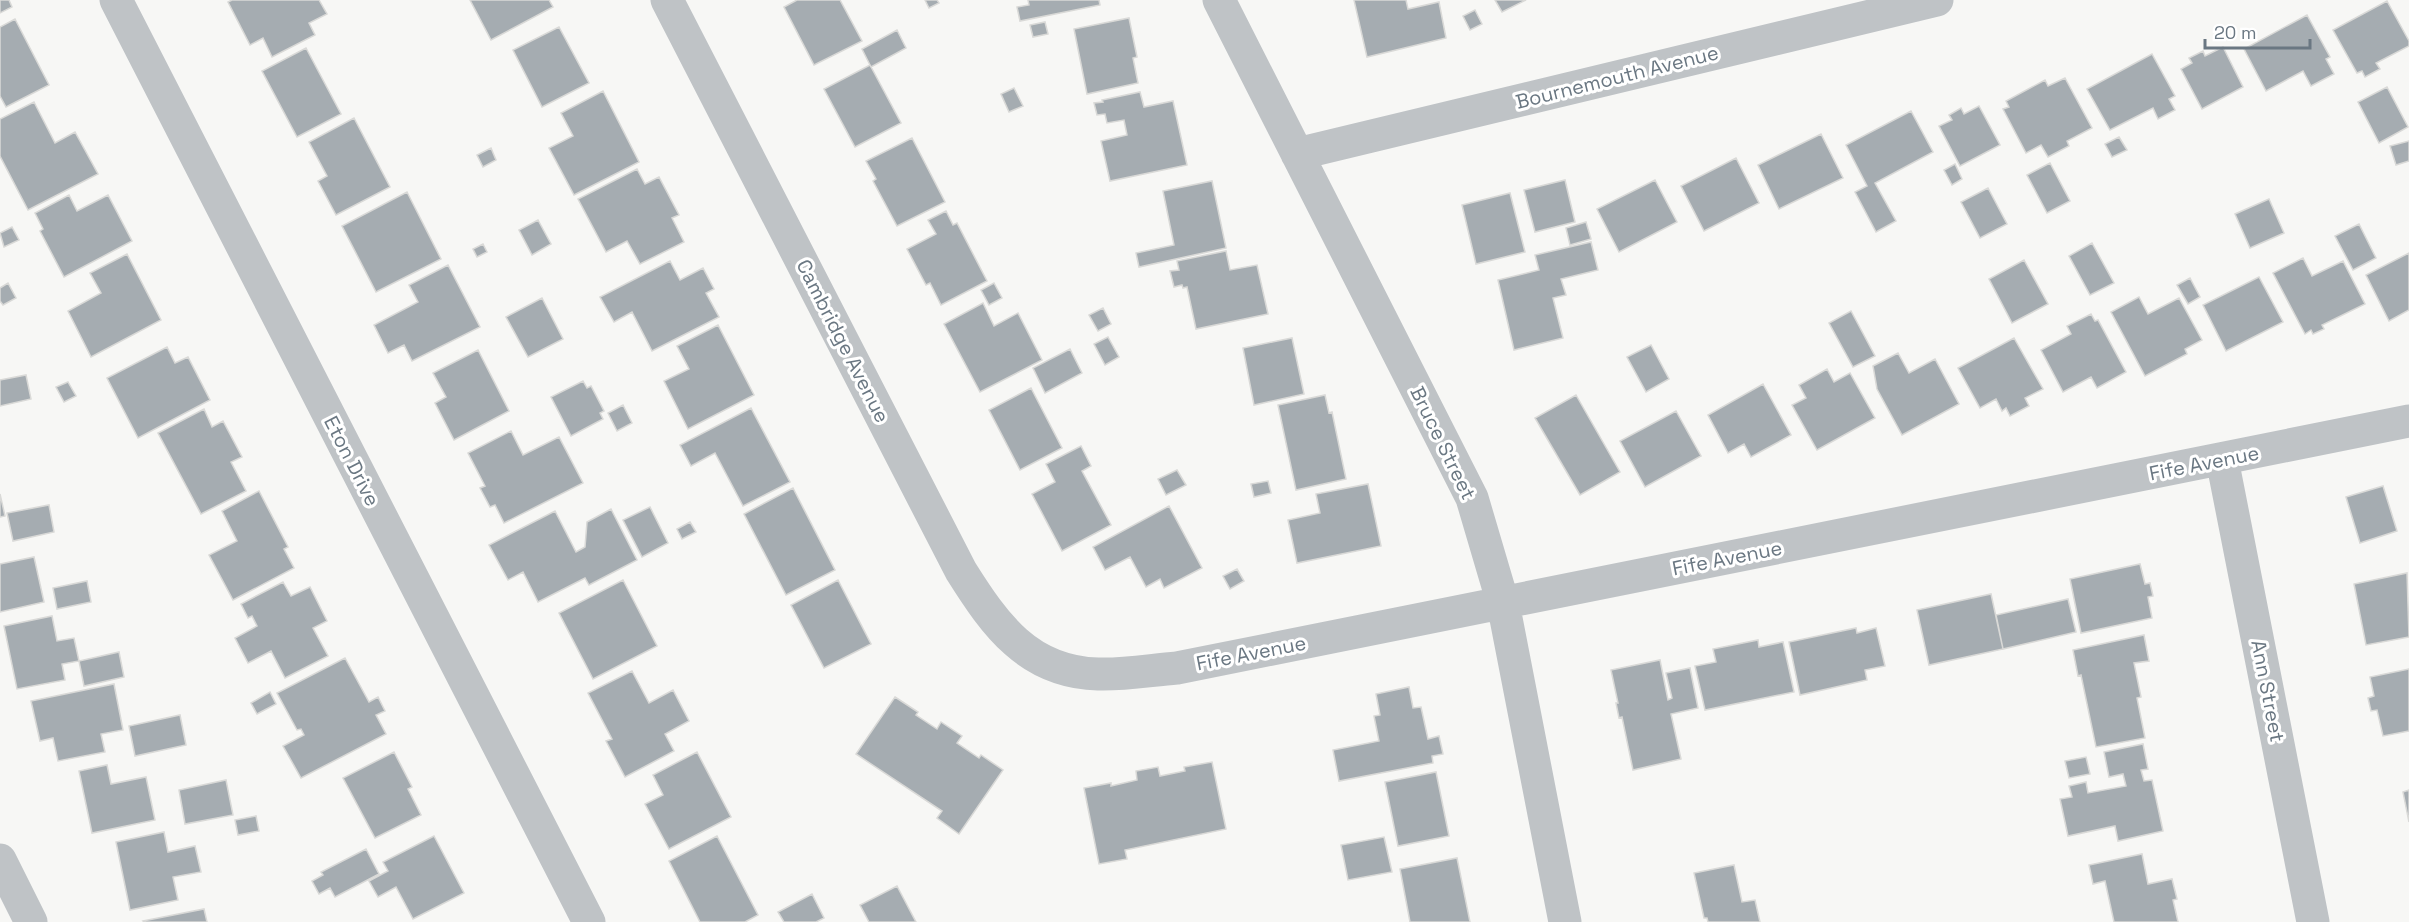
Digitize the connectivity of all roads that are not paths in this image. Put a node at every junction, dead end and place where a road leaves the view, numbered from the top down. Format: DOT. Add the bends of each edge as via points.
graph roads {
  1 [pos="116,0"];
  2 [pos="667,0"];
  3 [pos="1219,0"];
  4 [pos="1937,0"];
  5 [pos="1298,154"];
  6 [pos="2409,421"];
  7 [pos="2222,459"];
  8 [pos="1503,603"];
  9 [pos="1045,662"];
  10 [pos="0,860"];
  11 [pos="31,922"];
  12 [pos="589,922"];
  13 [pos="1565,922"];
  14 [pos="2313,922"];
  1 -- 12 [label="street, Eton Drive"];
  2 -- 9 [label="street, Cambridge Avenue" via="961,571 1006,634 1023,650"];
  3 -- 5 [label="street, Bruce Street"];
  4 -- 5 [label="street, Bournemouth Avenue"];
  5 -- 8 [label="street, Bruce Street" via="1472,498"];
  6 -- 7 [label="street, Fife Avenue"];
  7 -- 8 [label="street, Fife Avenue"];
  7 -- 14 [label="street, Ann Street"];
  8 -- 9 [label="street, Fife Avenue" via="1177,668 1099,674 1068,671"];
  8 -- 13 [label="street, Bruce Street"];
  10 -- 11 [label="street"];
}
